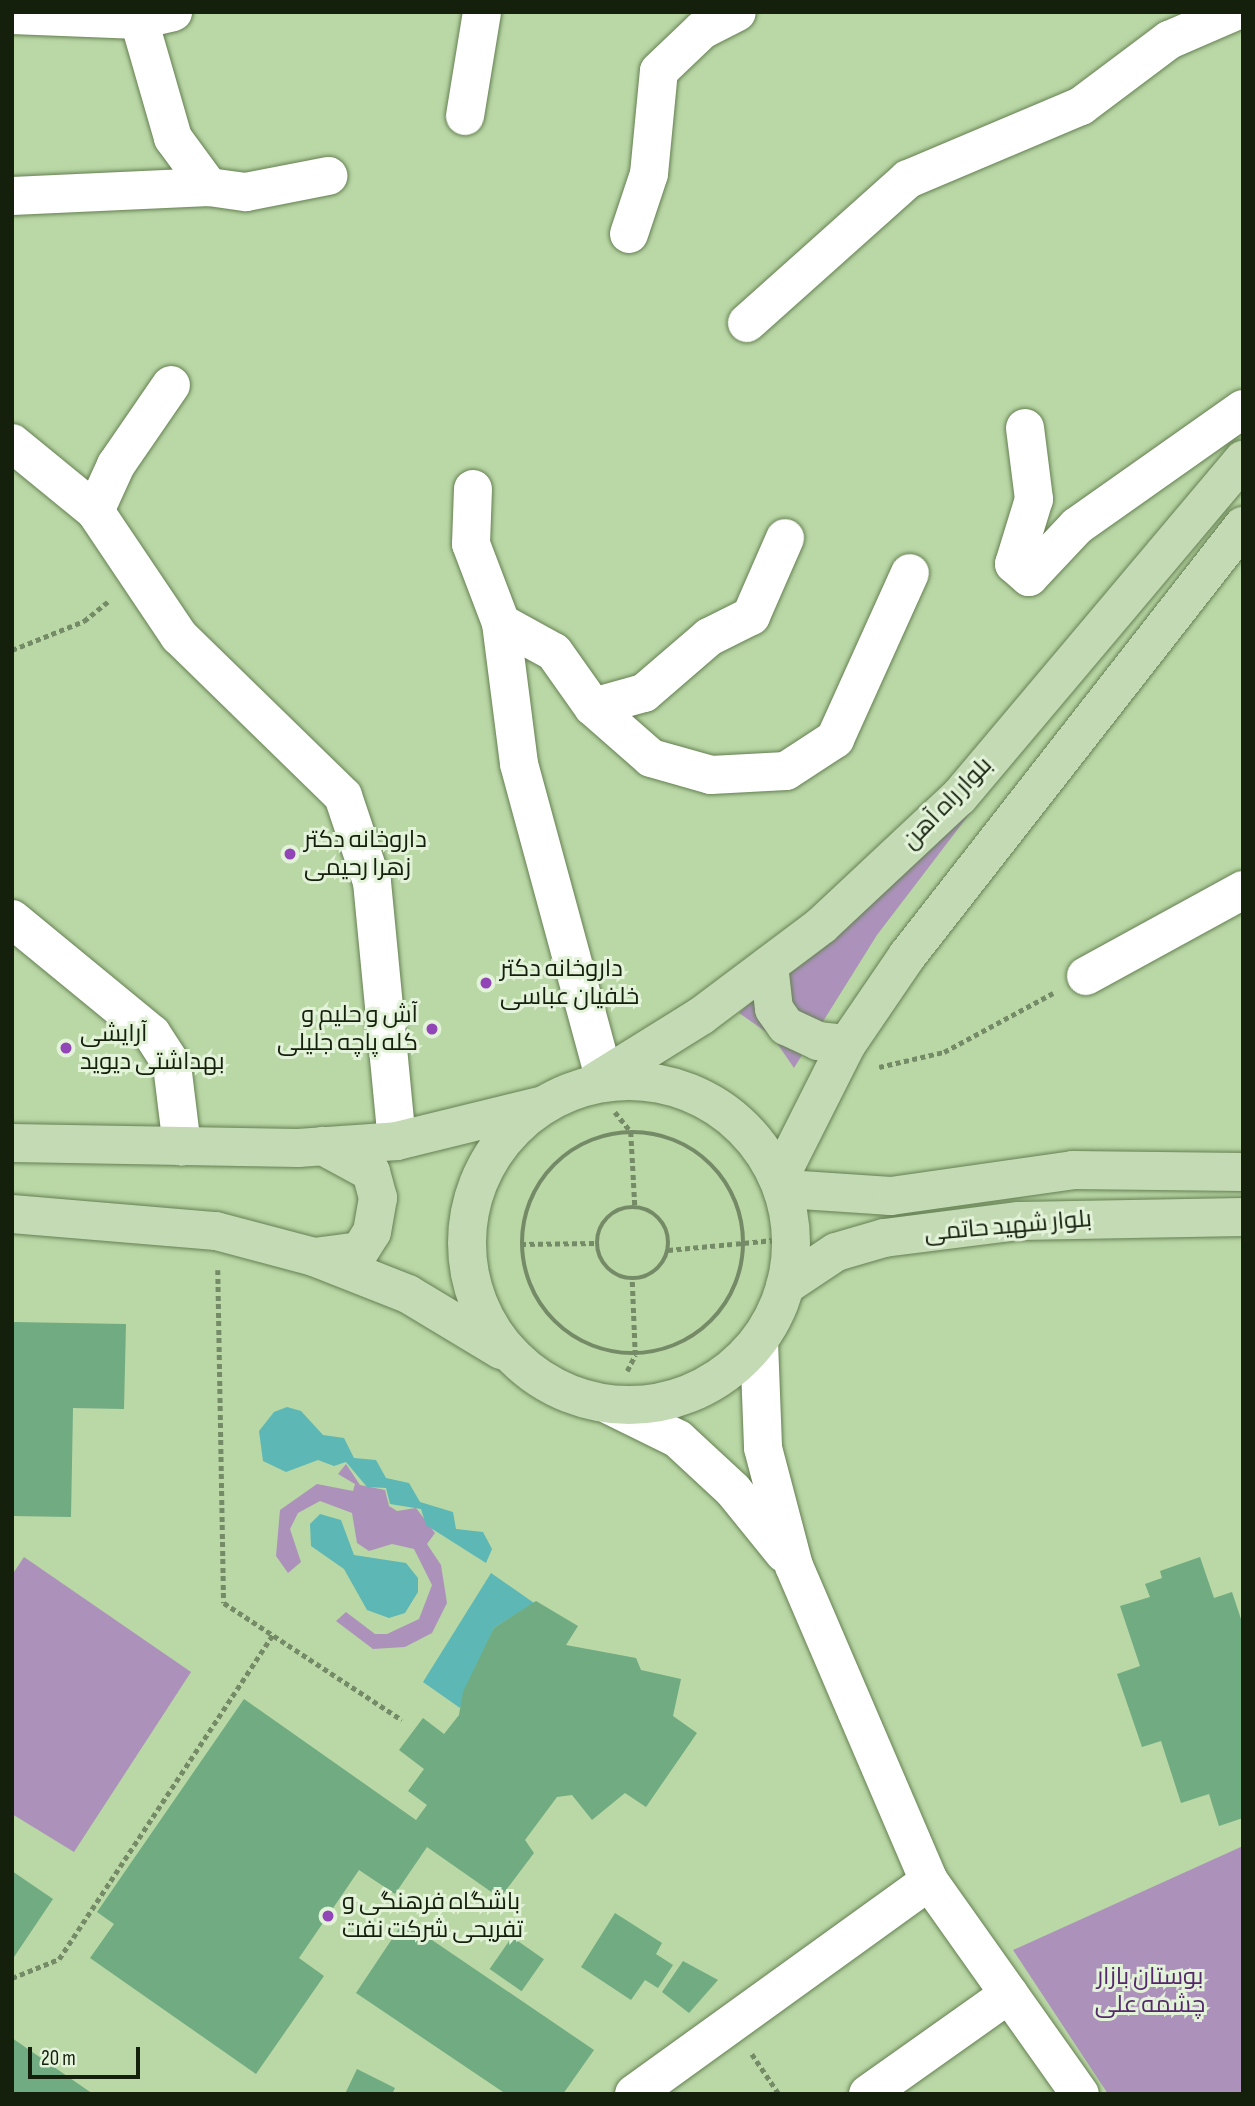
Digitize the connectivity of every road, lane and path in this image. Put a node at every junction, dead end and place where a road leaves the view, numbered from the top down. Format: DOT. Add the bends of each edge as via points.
graph roads {
  1 [pos="482,12"];
  2 [pos="737,12"];
  3 [pos="1234,12"];
  4 [pos="12,15"];
  5 [pos="156,16"];
  6 [pos="465,116"];
  7 [pos="328,176"];
  8 [pos="209,187"];
  9 [pos="12,196"];
  10 [pos="629,234"];
  11 [pos="747,323"];
  12 [pos="171,385"];
  13 [pos="1243,409"];
  14 [pos="1025,428"];
  15 [pos="12,443"];
  16 [pos="1243,460"];
  17 [pos="473,489"];
  18 [pos="96,511"];
  19 [pos="1243,526"];
  20 [pos="785,538"];
  21 [pos="910,573"];
  22 [pos="139,576"];
  23 [pos="501,623"];
  24 [pos="12,650"];
  25 [pos="593,707"];
  26 [pos="1243,890"];
  27 [pos="12,919"];
  28 [pos="768,965"];
  29 [pos="1086,976"];
  30 [pos="847,1044"];
  31 [pos="831,1078"];
  32 [pos="599,1080"];
  33 [pos="541,1106"];
  34 [pos="631,1132"];
  35 [pos="397,1141"];
  36 [pos="12,1143"];
  37 [pos="181,1146"];
  38 [pos="323,1146"];
  39 [pos="1243,1171"];
  40 [pos="783,1184"];
  41 [pos="635,1207"];
  42 [pos="12,1214"];
  43 [pos="1243,1217"];
  44 [pos="216,1231"];
  45 [pos="793,1238"];
  46 [pos="743,1243"];
  47 [pos="520,1244"];
  48 [pos="597,1244"];
  49 [pos="668,1250"];
  50 [pos="314,1257"];
  51 [pos="632,1279"];
  52 [pos="785,1286"];
  53 [pos="759,1342"];
  54 [pos="510,1355"];
  55 [pos="635,1355"];
  56 [pos="609,1405"];
  57 [pos="794,1566"];
  58 [pos="273,1635"];
  59 [pos="402,1720"];
  60 [pos="929,1881"];
  61 [pos="12,1978"];
  62 [pos="1009,1994"];
  63 [pos="732,2023"];
  64 [pos="634,2094"];
  65 [pos="779,2094"];
  66 [pos="868,2094"];
  67 [pos="1080,2094"];
  1 -- 6 [label="street"];
  2 -- 10 [label="street" via="702,30 659,71 649,174"];
  3 -- 11 [label="street" via="1169,40 1081,106 908,179"];
  4 -- 5 [label="street"];
  5 -- 8 [label="street" via="173,138"];
  7 -- 8 [label="street" via="246,192"];
  8 -- 9 [label="street"];
  12 -- 18 [label="street" via="116,465"];
  13 -- 14 [label="street" via="1077,526 1029,578 1014,564 1034,499"];
  15 -- 18 [label="street"];
  16 -- 28 [label="main road, بلوار راه آهن" via="959,797 822,925"];
  17 -- 23 [label="street" via="471,544"];
  18 -- 22 [label="street"];
  19 -- 30 [label="main road" via="907,956"];
  20 -- 25 [label="street" via="751,616 709,637 644,693"];
  21 -- 25 [label="street" via="835,739 786,771 711,775 651,758"];
  22 -- 24 [label="path" via="85,621"];
  22 -- 35 [label="street" via="179,636 343,796 372,882"];
  23 -- 25 [label="street" via="554,652"];
  23 -- 32 [label="street" via="519,764"];
  26 -- 29 [label="street"];
  27 -- 37 [label="street" via="152,1034 172,1065"];
  28 -- 30 [label="main road" via="774,1009 786,1026 818,1041"];
  28 -- 32 [label="main road, بلوار راه آهن"];
  29 -- 31 [label="path" via="944,1052"];
  30 -- 31 [label="main road"];
  31 -- 40 [label="main road"];
  32 -- 33 [label="main road"];
  32 -- 34 [label="path"];
  32 -- 40 [label="main road" via="650,1080 704,1097 748,1131"];
  33 -- 35 [label="main road"];
  33 -- 54 [label="main road" via="505,1137 480,1178 467,1224 468,1271 483,1316"];
  34 -- 41 [label="path"];
  34 -- 46 [label="path" via="677,1139 708,1159 731,1188"];
  34 -- 47 [label="path" via="604,1134 571,1150 544,1175 526,1208"];
  35 -- 38 [label="main road"];
  36 -- 37 [label="main road"];
  37 -- 38 [label="main road"];
  38 -- 50 [label="main road" via="371,1172 378,1198 372,1232 360,1251"];
  39 -- 40 [label="main road, بلوار شهید حاتمی" via="1073,1170 891,1196"];
  40 -- 45 [label="main road"];
  41 -- 48 [label="path" via="604,1221"];
  41 -- 49 [label="path" via="664,1225"];
  42 -- 44 [label="main road"];
  43 -- 52 [label="main road, بلوار شهید حاتمی" via="1019,1221 884,1238 836,1252"];
  44 -- 50 [label="main road"];
  44 -- 58 [label="path" via="224,1603"];
  45 -- 46 [label="path"];
  45 -- 52 [label="main road"];
  46 -- 49 [label="path"];
  46 -- 55 [label="path" via="732,1296 709,1325 679,1345"];
  47 -- 48 [label="path"];
  47 -- 55 [label="path" via="527,1281 545,1313 573,1338 606,1352"];
  48 -- 51 [label="path" via="604,1266"];
  49 -- 51 [label="path" via="657,1270"];
  50 -- 54 [label="main road" via="408,1294"];
  51 -- 55 [label="path"];
  52 -- 53 [label="main road"];
  53 -- 56 [label="main road" via="718,1381 665,1402"];
  53 -- 57 [label="street" via="763,1448"];
  54 -- 56 [label="main road" via="555,1389"];
  55 -- 56 [label="path"];
  56 -- 57 [label="street" via="678,1439 733,1490"];
  57 -- 60 [label="street"];
  58 -- 59 [label="path"];
  58 -- 61 [label="path" via="59,1959"];
  60 -- 62 [label="street"];
  60 -- 63 [label="street"];
  62 -- 66 [label="street"];
  62 -- 67 [label="street"];
  63 -- 64 [label="street"];
  63 -- 65 [label="path"];
}
